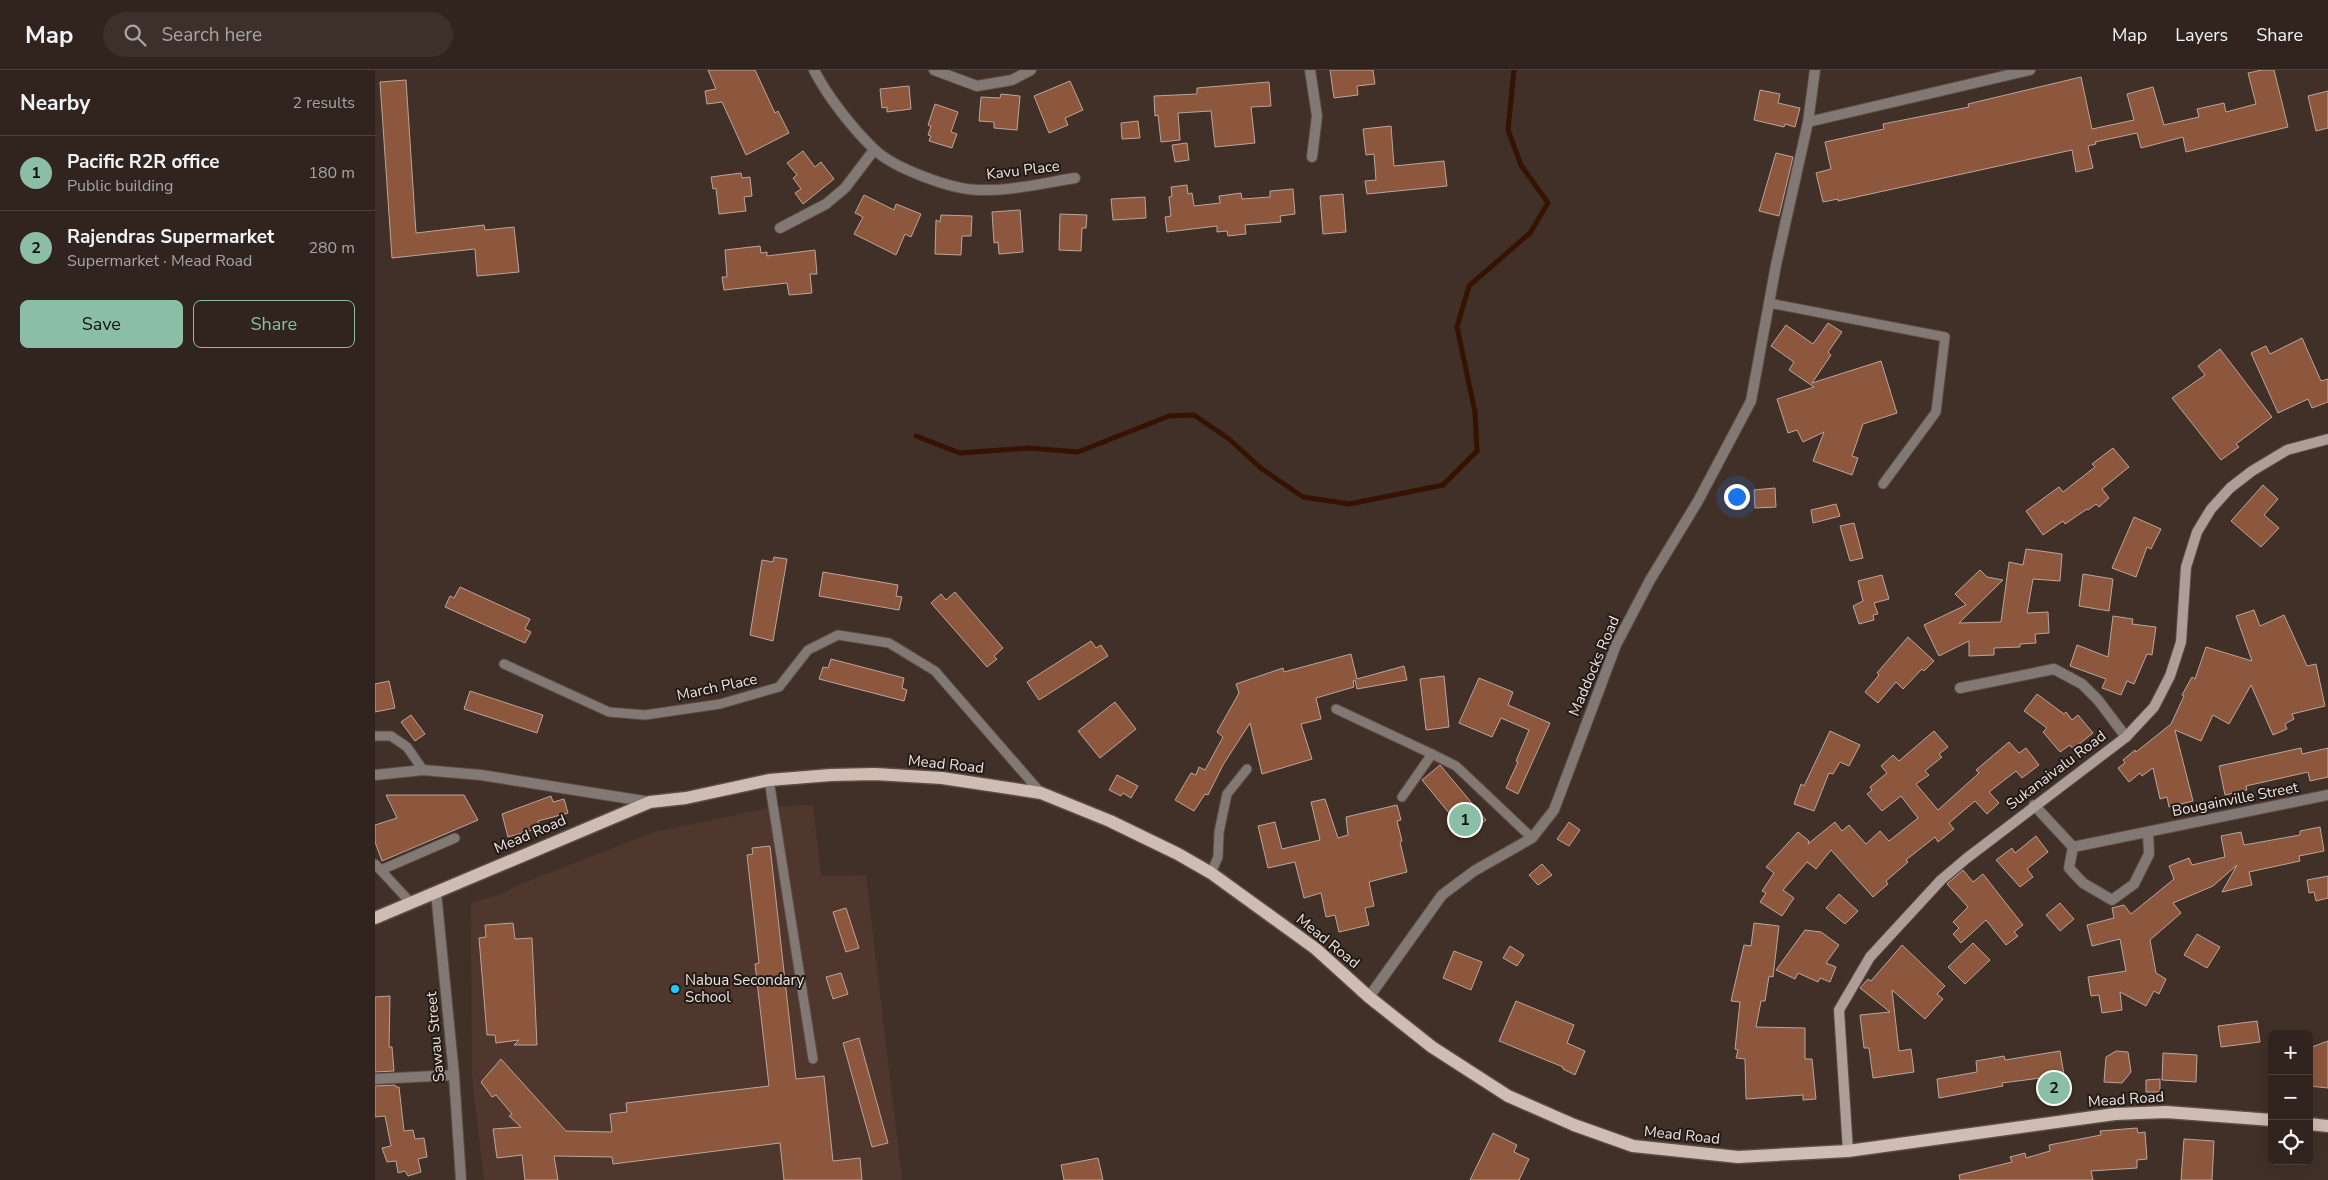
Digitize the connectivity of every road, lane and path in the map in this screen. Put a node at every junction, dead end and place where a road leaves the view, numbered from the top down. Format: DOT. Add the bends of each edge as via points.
graph roads {
  1 [pos="814,70"];
  2 [pos="934,70"];
  3 [pos="1031,70"];
  4 [pos="1310,70"];
  5 [pos="1815,70"];
  6 [pos="2030,70"];
  7 [pos="1808,122"];
  8 [pos="874,150"];
  9 [pos="1312,157"];
  10 [pos="1075,178"];
  11 [pos="780,228"];
  12 [pos="1769,302"];
  13 [pos="2328,439"];
  14 [pos="1883,484"];
  15 [pos="504,664"];
  16 [pos="1959,688"];
  17 [pos="1336,709"];
  18 [pos="375,736"];
  19 [pos="2126,737"];
  20 [pos="1433,754"];
  21 [pos="1247,769"];
  22 [pos="423,770"];
  23 [pos="375,775"];
  24 [pos="769,780"];
  25 [pos="1041,793"];
  26 [pos="2328,796"];
  27 [pos="1402,797"];
  28 [pos="650,802"];
  29 [pos="2033,806"];
  30 [pos="2148,832"];
  31 [pos="455,838"];
  32 [pos="1532,838"];
  33 [pos="2073,846"];
  34 [pos="378,867"];
  35 [pos="1211,873"];
  36 [pos="436,892"];
  37 [pos="411,903"];
  38 [pos="375,918"];
  39 [pos="1369,997"];
  40 [pos="813,1059"];
  41 [pos="454,1075"];
  42 [pos="375,1080"];
  43 [pos="2268,1120"];
  44 [pos="2313,1124"];
  45 [pos="2328,1126"];
  46 [pos="1848,1151"];
  47 [pos="461,1180"];
  1 -- 8 [label="street, Kavu Place" via="824,89"];
  2 -- 3 [label="street" via="977,86 1012,80"];
  4 -- 9 [label="street" via="1317,116"];
  5 -- 7 [label="street, Maddocks Road"];
  6 -- 7 [label="street"];
  7 -- 12 [label="street, Maddocks Road"];
  8 -- 10 [label="street, Kavu Place" via="890,161 939,183 979,190"];
  8 -- 11 [label="street" via="845,188 826,204"];
  12 -- 14 [label="lane" via="1945,337 1935,412"];
  12 -- 32 [label="street, Maddocks Road" via="1751,401 1616,646 1554,810"];
  13 -- 19 [label="main road, Sukanaivalu Road" via="2287,450 2252,470 2211,508 2197,532 2186,567 2181,642 2170,676 2154,707"];
  15 -- 25 [label="lane, March Place" via="609,712 645,715 720,704 779,687 808,650 838,635 889,644 935,672"];
  16 -- 19 [label="street" via="2053,669 2082,684"];
  17 -- 20 [label="lane"];
  18 -- 22 [label="lane" via="391,736 407,747"];
  19 -- 29 [label="main road, Sukanaivalu Road"];
  20 -- 27 [label="lane"];
  20 -- 32 [label="lane" via="1456,766"];
  21 -- 35 [label="lane" via="1227,794 1219,832 1219,857"];
  22 -- 23 [label="street"];
  22 -- 28 [label="street" via="481,775"];
  24 -- 25 [label="main road, Mead Road" via="875,774 941,778"];
  24 -- 28 [label="main road, Mead Road" via="686,798"];
  24 -- 40 [label="lane"];
  25 -- 35 [label="main road, Mead Road" via="1110,821"];
  26 -- 30 [label="street, Bougainville Street"];
  28 -- 36 [label="main road, Mead Road"];
  29 -- 33 [label="street"];
  29 -- 46 [label="main road, Sukanaivalu Road" via="1941,880 1870,957 1839,1010"];
  30 -- 33 [label="street, Bougainville Street"];
  30 -- 33 [label="street" via="2149,854 2134,884 2112,900 2083,883 2069,868"];
  31 -- 34 [label="lane"];
  32 -- 39 [label="street, Maddocks Road" via="1474,871 1442,896"];
  34 -- 37 [label="lane"];
  35 -- 39 [label="main road, Mead Road" via="1316,949"];
  36 -- 37 [label="main road, Mead Road"];
  36 -- 41 [label="street, Sawau Street"];
  37 -- 38 [label="main road, Mead Road"];
  39 -- 46 [label="main road, Mead Road" via="1432,1047 1508,1096 1633,1146 1738,1157"];
  41 -- 42 [label="street"];
  41 -- 47 [label="street, Sawau Street"];
  43 -- 46 [label="main road, Mead Road" via="2166,1112 2115,1114"];
  44 -- 45 [label="main road"];
}
